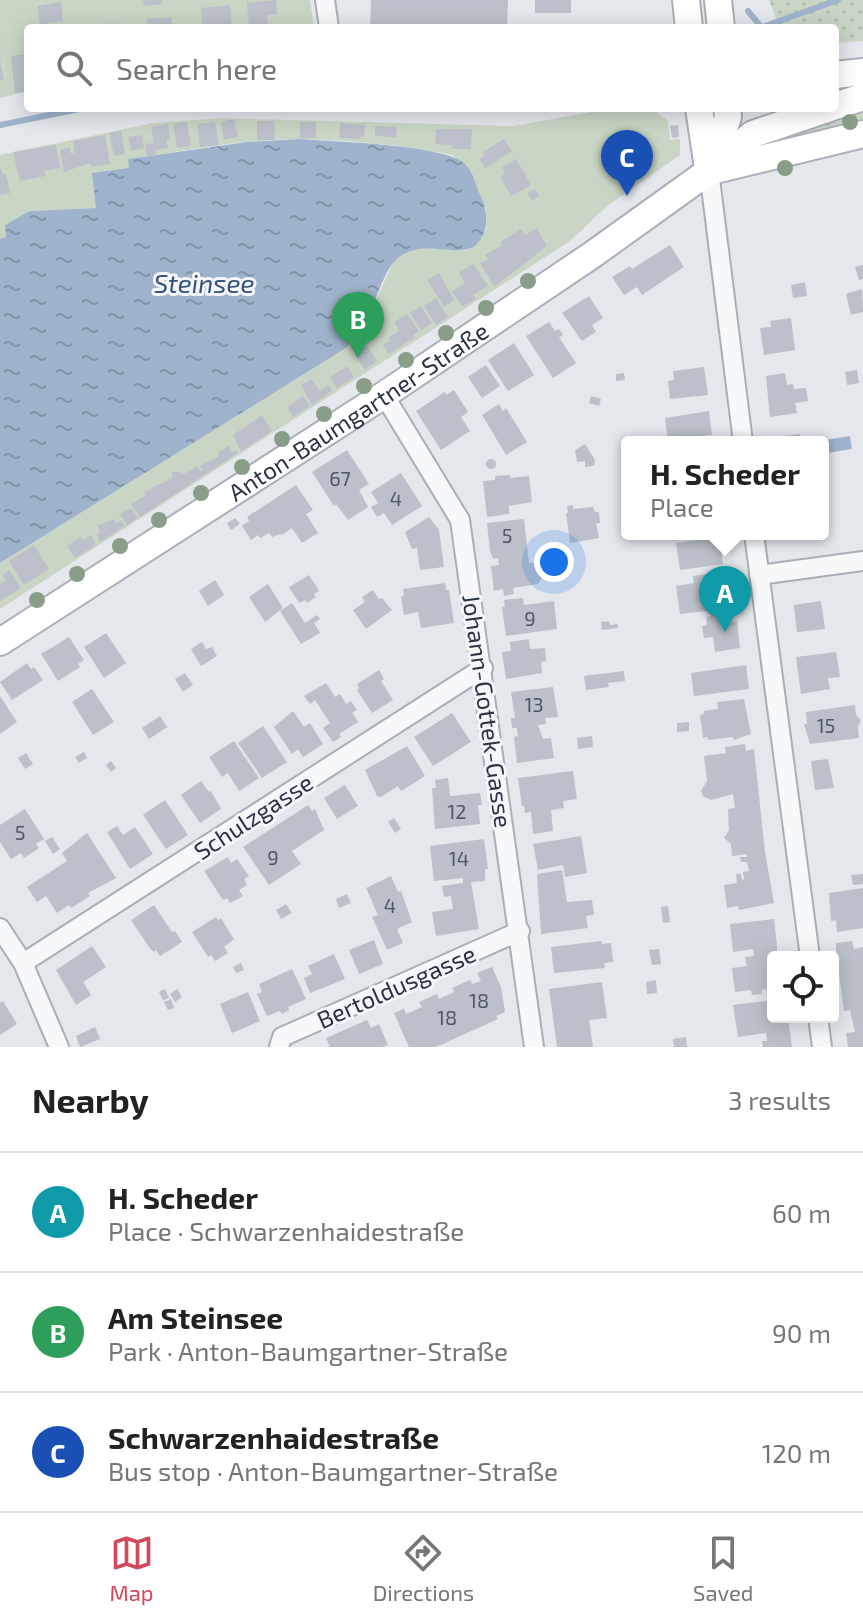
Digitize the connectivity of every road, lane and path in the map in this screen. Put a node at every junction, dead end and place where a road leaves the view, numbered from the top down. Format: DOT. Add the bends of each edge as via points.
graph roads {
  1 [pos="325,0"];
  2 [pos="328,24"];
  3 [pos="863,72"];
  4 [pos="839,75"];
  5 [pos="863,97"];
  6 [pos="839,105"];
  7 [pos="700,112"];
  8 [pos="727,112"];
  9 [pos="818,112"];
  10 [pos="863,134"];
  11 [pos="709,171"];
  12 [pos="384,395"];
  13 [pos="742,436"];
  14 [pos="755,540"];
  15 [pos="863,561"];
  16 [pos="759,575"];
  17 [pos="0,642"];
  18 [pos="483,668"];
  19 [pos="0,928"];
  20 [pos="520,931"];
  21 [pos="809,951"];
  22 [pos="23,963"];
  23 [pos="819,1023"];
  24 [pos="59,1047"];
  25 [pos="279,1047"];
  26 [pos="534,1047"];
  27 [pos="822,1047"];
  1 -- 2 [label="street"];
  3 -- 4 [label="main road"];
  5 -- 6 [label="main road, Anton-Baumgartner-Straße"];
  7 -- 11 [label="main road"];
  8 -- 11 [label="main road"];
  9 -- 11 [label="main road, Anton-Baumgartner-Straße" via="753,134"];
  10 -- 11 [label="main road, Anton-Baumgartner-Straße"];
  11 -- 12 [label="main road, Anton-Baumgartner-Straße"];
  11 -- 13 [label="street"];
  12 -- 17 [label="main road, Anton-Baumgartner-Straße"];
  12 -- 18 [label="street, Johann-Gottek-Gasse" via="460,520"];
  14 -- 16 [label="street"];
  15 -- 16 [label="street"];
  16 -- 21 [label="street"];
  18 -- 20 [label="street, Johann-Gottek-Gasse"];
  18 -- 22 [label="street, Schulzgasse"];
  19 -- 22 [label="street"];
  20 -- 25 [label="street, Bertoldusgasse" via="282,1037"];
  20 -- 26 [label="street, Johann-Gottek-Gasse"];
  22 -- 24 [label="street"];
  23 -- 27 [label="street"];
}
